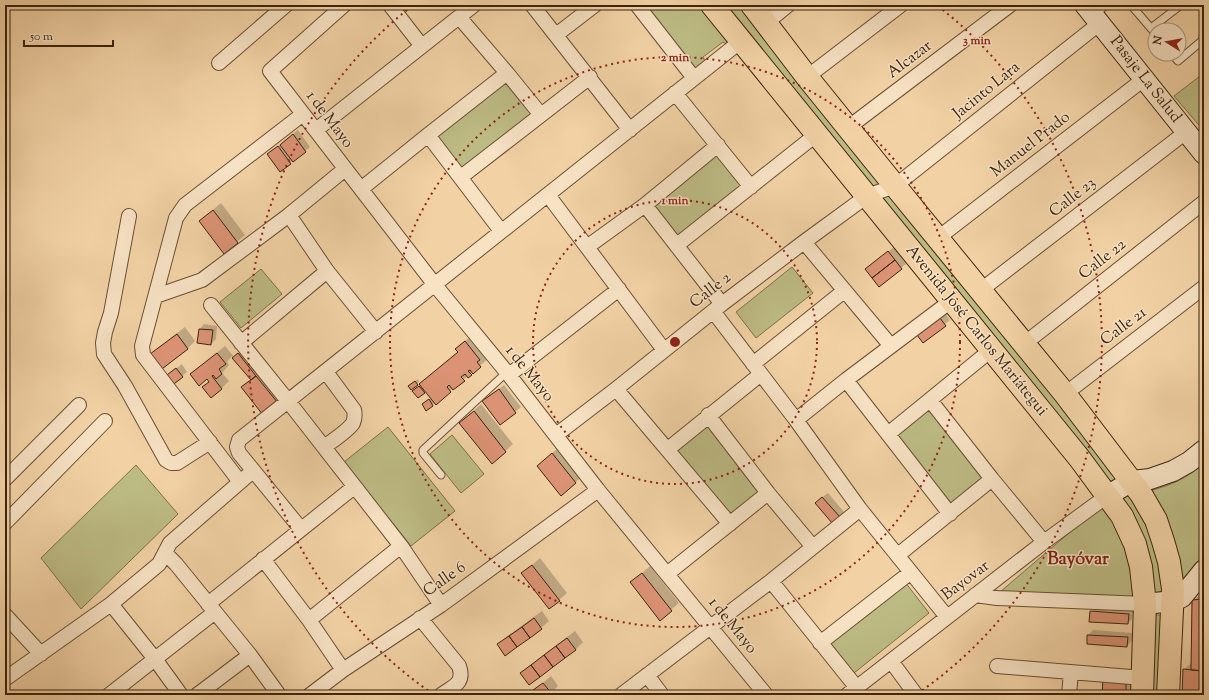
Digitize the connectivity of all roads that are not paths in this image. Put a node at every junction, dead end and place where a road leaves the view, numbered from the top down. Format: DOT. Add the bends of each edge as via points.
graph roads {
  1 [pos="286,5"];
  2 [pos="344,5"];
  3 [pos="390,5"];
  4 [pos="474,5"];
  5 [pos="532,5"];
  6 [pos="595,5"];
  7 [pos="637,5"];
  8 [pos="712,5"];
  9 [pos="752,5"];
  10 [pos="788,5"];
  11 [pos="901,5"];
  12 [pos="1010,5"];
  13 [pos="1132,5"];
  14 [pos="1181,5"];
  15 [pos="1096,12"];
  16 [pos="459,17"];
  17 [pos="1163,22"];
  18 [pos="766,23"];
  19 [pos="1147,24"];
  20 [pos="556,35"];
  21 [pos="1204,39"];
  22 [pos="741,41"];
  23 [pos="421,46"];
  24 [pos="1187,53"];
  25 [pos="218,63"];
  26 [pos="507,73"];
  27 [pos="807,77"];
  28 [pos="590,78"];
  29 [pos="694,78"];
  30 [pos="1144,79"];
  31 [pos="675,93"];
  32 [pos="303,114"];
  33 [pos="541,115"];
  34 [pos="849,127"];
  35 [pos="316,130"];
  36 [pos="630,130"];
  37 [pos="1186,132"];
  38 [pos="817,134"];
  39 [pos="428,135"];
  40 [pos="718,145"];
  41 [pos="1204,154"];
  42 [pos="345,169"];
  43 [pos="460,177"];
  44 [pos="895,186"];
  45 [pos="751,187"];
  46 [pos="361,189"];
  47 [pos="548,195"];
  48 [pos="867,196"];
  49 [pos="1204,202"];
  50 [pos="645,204"];
  51 [pos="289,215"];
  52 [pos="129,216"];
  53 [pos="501,231"];
  54 [pos="938,238"];
  55 [pos="804,242"];
  56 [pos="677,245"];
  57 [pos="587,247"];
  58 [pos="327,271"];
  59 [pos="435,285"];
  60 [pos="1204,287"];
  61 [pos="619,289"];
  62 [pos="981,290"];
  63 [pos="844,291"];
  64 [pos="156,296"];
  65 [pos="951,301"];
  66 [pos="211,305"];
  67 [pos="718,308"];
  68 [pos="376,332"];
  69 [pos="242,343"];
  70 [pos="1024,344"];
  71 [pos="891,346"];
  72 [pos="664,350"];
  73 [pos="991,350"];
  74 [pos="757,369"];
  75 [pos="326,372"];
  76 [pos="508,374"];
  77 [pos="846,380"];
  78 [pos="616,389"];
  79 [pos="1065,394"];
  80 [pos="930,400"];
  81 [pos="288,401"];
  82 [pos="79,405"];
  83 [pos="708,415"];
  84 [pos="796,420"];
  85 [pos="105,421"];
  86 [pos="888,434"];
  87 [pos="556,435"];
  88 [pos="210,442"];
  89 [pos="324,447"];
  90 [pos="668,448"];
  91 [pos="1204,450"];
  92 [pos="254,470"];
  93 [pos="441,475"];
  94 [pos="5,479"];
  95 [pos="992,479"];
  96 [pos="1132,481"];
  97 [pos="240,482"];
  98 [pos="354,487"];
  99 [pos="598,490"];
  100 [pos="768,494"];
  101 [pos="1107,496"];
  102 [pos="860,509"];
  103 [pos="950,514"];
  104 [pos="5,523"];
  105 [pos="730,524"];
  106 [pos="301,529"];
  107 [pos="1044,542"];
  108 [pos="401,546"];
  109 [pos="812,547"];
  110 [pos="165,553"];
  111 [pos="898,556"];
  112 [pos="263,560"];
  113 [pos="911,572"];
  114 [pos="667,574"];
  115 [pos="1203,575"];
  116 [pos="771,581"];
  117 [pos="976,596"];
  118 [pos="1173,601"];
  119 [pos="112,604"];
  120 [pos="1145,604"];
  121 [pos="441,605"];
  122 [pos="212,608"];
  123 [pos="5,615"];
  124 [pos="947,617"];
  125 [pos="420,618"];
  126 [pos="309,620"];
  127 [pos="710,627"];
  128 [pos="820,643"];
  129 [pos="41,654"];
  130 [pos="250,655"];
  131 [pos="155,659"];
  132 [pos="891,661"];
  133 [pos="997,666"];
  134 [pos="343,670"];
  135 [pos="1070,672"];
  136 [pos="647,675"];
  137 [pos="5,679"];
  138 [pos="1143,687"];
  139 [pos="852,691"];
  140 [pos="109,695"];
  141 [pos="181,695"];
  142 [pos="197,695"];
  143 [pos="279,695"];
  144 [pos="310,695"];
  145 [pos="441,695"];
  146 [pos="621,695"];
  147 [pos="662,695"];
  148 [pos="766,695"];
  149 [pos="916,695"];
  150 [pos="1069,695"];
  151 [pos="1168,695"];
  1 -- 25 [label="street"];
  2 -- 32 [label="street, 1 de Mayo" via="270,70"];
  3 -- 23 [label="street"];
  4 -- 16 [label="street"];
  5 -- 20 [label="street"];
  6 -- 20 [label="street"];
  7 -- 29 [label="street"];
  8 -- 22 [label="main road, Avenida José Carlos Mariátegui"];
  9 -- 18 [label="main road, Avenida José Carlos Mariátegui"];
  10 -- 18 [label="street"];
  11 -- 27 [label="street"];
  12 -- 34 [label="street, Alcazar"];
  13 -- 19 [label="lane"];
  14 -- 17 [label="lane"];
  15 -- 30 [label="main road, Pasaje La Salud"];
  15 -- 44 [label="street, Jacinto Lara"];
  16 -- 23 [label="street"];
  16 -- 26 [label="street"];
  18 -- 27 [label="main road, Avenida José Carlos Mariátegui"];
  20 -- 28 [label="street"];
  21 -- 24 [label="lane"];
  22 -- 29 [label="street"];
  22 -- 38 [label="main road, Avenida José Carlos Mariátegui"];
  23 -- 35 [label="street"];
  26 -- 33 [label="street"];
  26 -- 39 [label="street"];
  27 -- 34 [label="main road, Avenida José Carlos Mariátegui"];
  28 -- 33 [label="street"];
  28 -- 36 [label="street"];
  29 -- 31 [label="street"];
  30 -- 37 [label="main road, Pasaje La Salud"];
  30 -- 54 [label="street, Manuel Prado"];
  31 -- 36 [label="street"];
  31 -- 40 [label="street"];
  32 -- 35 [label="street, 1 de Mayo"];
  32 -- 64 [label="street" via="185,206 176,218"];
  33 -- 43 [label="street"];
  34 -- 44 [label="main road, Avenida José Carlos Mariátegui"];
  35 -- 42 [label="street, 1 de Mayo"];
  36 -- 47 [label="street"];
  37 -- 41 [label="main road, Pasaje La Salud"];
  37 -- 62 [label="street, Calle 23"];
  38 -- 45 [label="street"];
  38 -- 48 [label="main road, Avenida José Carlos Mariátegui"];
  39 -- 43 [label="street"];
  39 -- 46 [label="street"];
  40 -- 45 [label="street"];
  40 -- 50 [label="street"];
  42 -- 46 [label="street, 1 de Mayo"];
  42 -- 51 [label="street"];
  43 -- 53 [label="street"];
  44 -- 48 [label="street, Calle 2"];
  44 -- 54 [label="main road, Avenida José Carlos Mariátegui"];
  45 -- 56 [label="street"];
  46 -- 59 [label="street, 1 de Mayo"];
  47 -- 53 [label="street"];
  47 -- 57 [label="street"];
  48 -- 55 [label="street, Calle 2"];
  48 -- 65 [label="main road, Avenida José Carlos Mariátegui"];
  49 -- 70 [label="street, Calle 22"];
  50 -- 56 [label="street"];
  50 -- 57 [label="street"];
  51 -- 58 [label="street"];
  51 -- 64 [label="street" via="202,280"];
  52 -- 88 [label="street" via="103,343 104,354 166,460 177,463"];
  53 -- 59 [label="street"];
  54 -- 62 [label="main road, Avenida José Carlos Mariátegui"];
  55 -- 63 [label="street"];
  55 -- 67 [label="street, Calle 2"];
  56 -- 67 [label="street"];
  57 -- 61 [label="street"];
  58 -- 68 [label="street"];
  58 -- 69 [label="street"];
  59 -- 68 [label="street"];
  59 -- 76 [label="street, 1 de Mayo"];
  60 -- 79 [label="street, Calle 21"];
  61 -- 72 [label="street"];
  61 -- 76 [label="street"];
  62 -- 70 [label="main road, Avenida José Carlos Mariátegui"];
  63 -- 71 [label="street"];
  63 -- 74 [label="street"];
  64 -- 88 [label="street" via="142,346 143,355"];
  65 -- 71 [label="street"];
  65 -- 73 [label="main road, Avenida José Carlos Mariátegui"];
  66 -- 69 [label="street"];
  67 -- 72 [label="street, Calle 2"];
  67 -- 74 [label="street"];
  68 -- 75 [label="street"];
  69 -- 81 [label="street"];
  70 -- 79 [label="main road, Avenida José Carlos Mariátegui"];
  71 -- 77 [label="street"];
  72 -- 78 [label="street, Calle 2"];
  73 -- 80 [label="street"];
  73 -- 101 [label="main road, Avenida José Carlos Mariátegui"];
  74 -- 83 [label="street"];
  74 -- 84 [label="street"];
  75 -- 81 [label="street"];
  75 -- 89 [label="street" via="354,410 355,416 347,429"];
  76 -- 87 [label="street, 1 de Mayo"];
  76 -- 93 [label="lane" via="423,450"];
  77 -- 84 [label="street"];
  77 -- 86 [label="street"];
  78 -- 87 [label="street, Calle 2"];
  78 -- 90 [label="street"];
  79 -- 96 [label="main road, Avenida José Carlos Mariátegui"];
  80 -- 86 [label="street"];
  80 -- 95 [label="street"];
  81 -- 89 [label="street"];
  81 -- 92 [label="street" via="239,440 239,453"];
  82 -- 94 [label="street"];
  83 -- 90 [label="street"];
  83 -- 100 [label="street"];
  84 -- 102 [label="street"];
  85 -- 104 [label="street"];
  86 -- 103 [label="street"];
  87 -- 99 [label="street, 1 de Mayo"];
  88 -- 97 [label="street"];
  89 -- 98 [label="street"];
  90 -- 105 [label="street"];
  91 -- 96 [label="main road" via="1173,471"];
  92 -- 97 [label="street"];
  92 -- 106 [label="street"];
  95 -- 103 [label="street"];
  95 -- 107 [label="street"];
  96 -- 101 [label="main road"];
  96 -- 118 [label="main road, Avenida José Carlos Mariátegui" via="1156,520 1169,562"];
  97 -- 110 [label="street" via="170,543"];
  98 -- 106 [label="street"];
  98 -- 108 [label="street"];
  99 -- 114 [label="street, 1 de Mayo"];
  99 -- 121 [label="street, Calle 6"];
  100 -- 105 [label="street"];
  100 -- 109 [label="street"];
  101 -- 107 [label="street, Bayovar"];
  101 -- 120 [label="main road, Avenida José Carlos Mariátegui" via="1122,516 1135,544 1141,567"];
  102 -- 109 [label="street"];
  102 -- 111 [label="street"];
  103 -- 111 [label="street"];
  105 -- 114 [label="street"];
  106 -- 112 [label="street"];
  107 -- 117 [label="street, Bayovar"];
  108 -- 121 [label="street"];
  108 -- 126 [label="street"];
  109 -- 116 [label="street"];
  110 -- 119 [label="street" via="159,564"];
  110 -- 122 [label="street"];
  111 -- 113 [label="street"];
  112 -- 122 [label="street"];
  112 -- 126 [label="street"];
  113 -- 124 [label="street"];
  113 -- 128 [label="street"];
  114 -- 127 [label="street, 1 de Mayo"];
  115 -- 118 [label="main road" via="1182,597"];
  116 -- 127 [label="street"];
  116 -- 128 [label="street"];
  117 -- 120 [label="street"];
  117 -- 124 [label="street, Bayovar"];
  118 -- 120 [label="main road"];
  118 -- 151 [label="main road, Avenida José Carlos Mariátegui"];
  119 -- 129 [label="street"];
  119 -- 131 [label="street"];
  120 -- 138 [label="main road, Avenida José Carlos Mariátegui"];
  121 -- 125 [label="street, Calle 6"];
  122 -- 130 [label="street"];
  122 -- 131 [label="street"];
  123 -- 129 [label="street"];
  124 -- 132 [label="street, Bayovar"];
  125 -- 134 [label="street, Calle 6"];
  125 -- 145 [label="street" via="460,666 462,674 459,682"];
  126 -- 134 [label="street"];
  127 -- 136 [label="street"];
  127 -- 148 [label="street, 1 de Mayo"];
  128 -- 139 [label="street"];
  129 -- 137 [label="street"];
  130 -- 142 [label="street"];
  130 -- 143 [label="street"];
  131 -- 140 [label="street"];
  131 -- 141 [label="street"];
  132 -- 139 [label="street, Bayovar"];
  132 -- 149 [label="street"];
  133 -- 135 [label="street"];
  134 -- 144 [label="street, Calle 6"];
  135 -- 138 [label="street"];
  135 -- 150 [label="street"];
  136 -- 146 [label="street"];
  136 -- 147 [label="street"];
}
